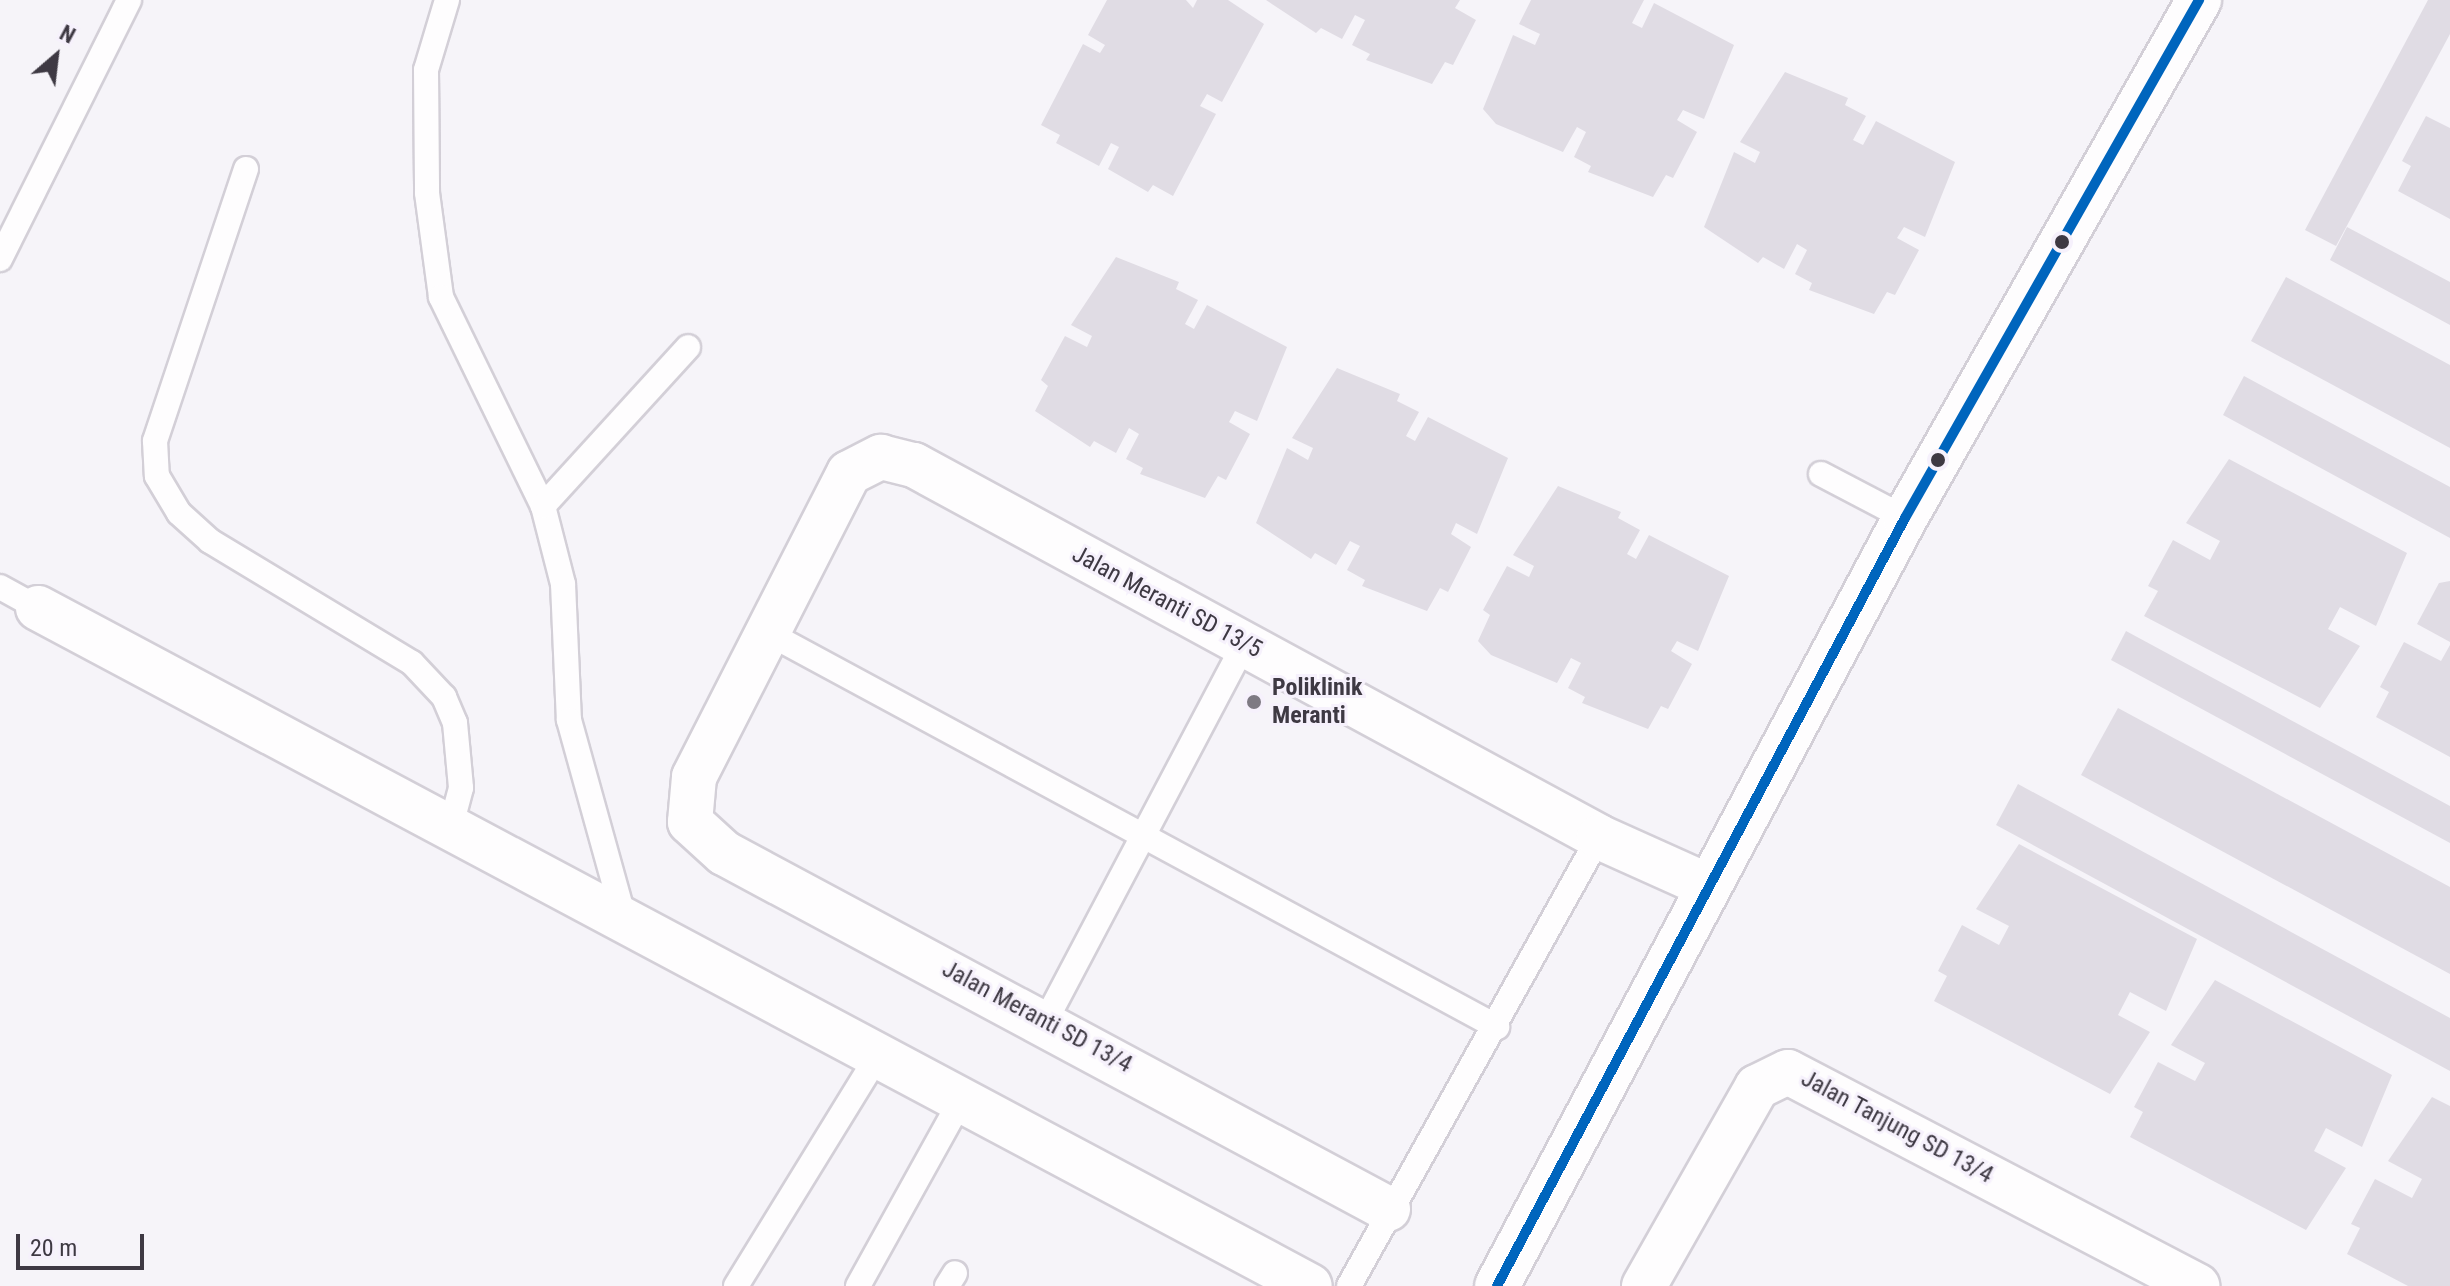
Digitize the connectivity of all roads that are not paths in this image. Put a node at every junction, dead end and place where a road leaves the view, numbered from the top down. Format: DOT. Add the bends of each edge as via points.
graph roads {
  1 [pos="129,0"];
  2 [pos="447,0"];
  3 [pos="2199,0"];
  4 [pos="246,169"];
  5 [pos="0,259"];
  6 [pos="688,347"];
  7 [pos="1821,474"];
  8 [pos="543,506"];
  9 [pos="1905,518"];
  10 [pos="0,587"];
  11 [pos="38,608"];
  12 [pos="768,633"];
  13 [pos="1244,644"];
  14 [pos="449,833"];
  15 [pos="1148,834"];
  16 [pos="1599,837"];
  17 [pos="1706,885"];
  18 [pos="626,927"];
  19 [pos="1046,1020"];
  20 [pos="1497,1027"];
  21 [pos="876,1058"];
  22 [pos="960,1102"];
  23 [pos="1388,1209"];
  24 [pos="736,1286"];
  25 [pos="858,1286"];
  26 [pos="1310,1286"];
  27 [pos="1349,1286"];
  28 [pos="1497,1286"];
  29 [pos="1644,1286"];
  30 [pos="2197,1286"];
  1 -- 5 [label="lane"];
  2 -- 8 [label="lane" via="426,70 427,193 441,297"];
  3 -- 9 [label="street"];
  4 -- 14 [label="lane" via="155,441 157,476 179,513 210,541 412,663 444,697 455,723 461,788"];
  6 -- 8 [label="lane"];
  7 -- 9 [label="lane"];
  8 -- 18 [label="lane" via="563,584 569,720"];
  9 -- 17 [label="street"];
  10 -- 11 [label="lane"];
  11 -- 14 [label="street"];
  12 -- 13 [label="street, Jalan Meranti SD 13/5" via="849,473 881,457 914,465"];
  12 -- 15 [label="lane"];
  12 -- 19 [label="street, Jalan Meranti SD 13/4" via="694,777 690,822 724,853"];
  13 -- 15 [label="lane"];
  13 -- 16 [label="street, Jalan Meranti SD 13/5"];
  14 -- 18 [label="street"];
  15 -- 19 [label="lane"];
  15 -- 20 [label="lane"];
  16 -- 17 [label="street, Jalan Meranti SD 13/5"];
  16 -- 20 [label="lane"];
  17 -- 28 [label="street"];
  18 -- 21 [label="street"];
  19 -- 23 [label="street, Jalan Meranti SD 13/4"];
  20 -- 23 [label="lane"];
  21 -- 22 [label="street"];
  21 -- 24 [label="lane"];
  22 -- 25 [label="lane"];
  22 -- 26 [label="street"];
  23 -- 27 [label="lane"];
  29 -- 30 [label="street, Jalan Tanjung SD 13/4" via="1757,1087 1788,1072"];
}
